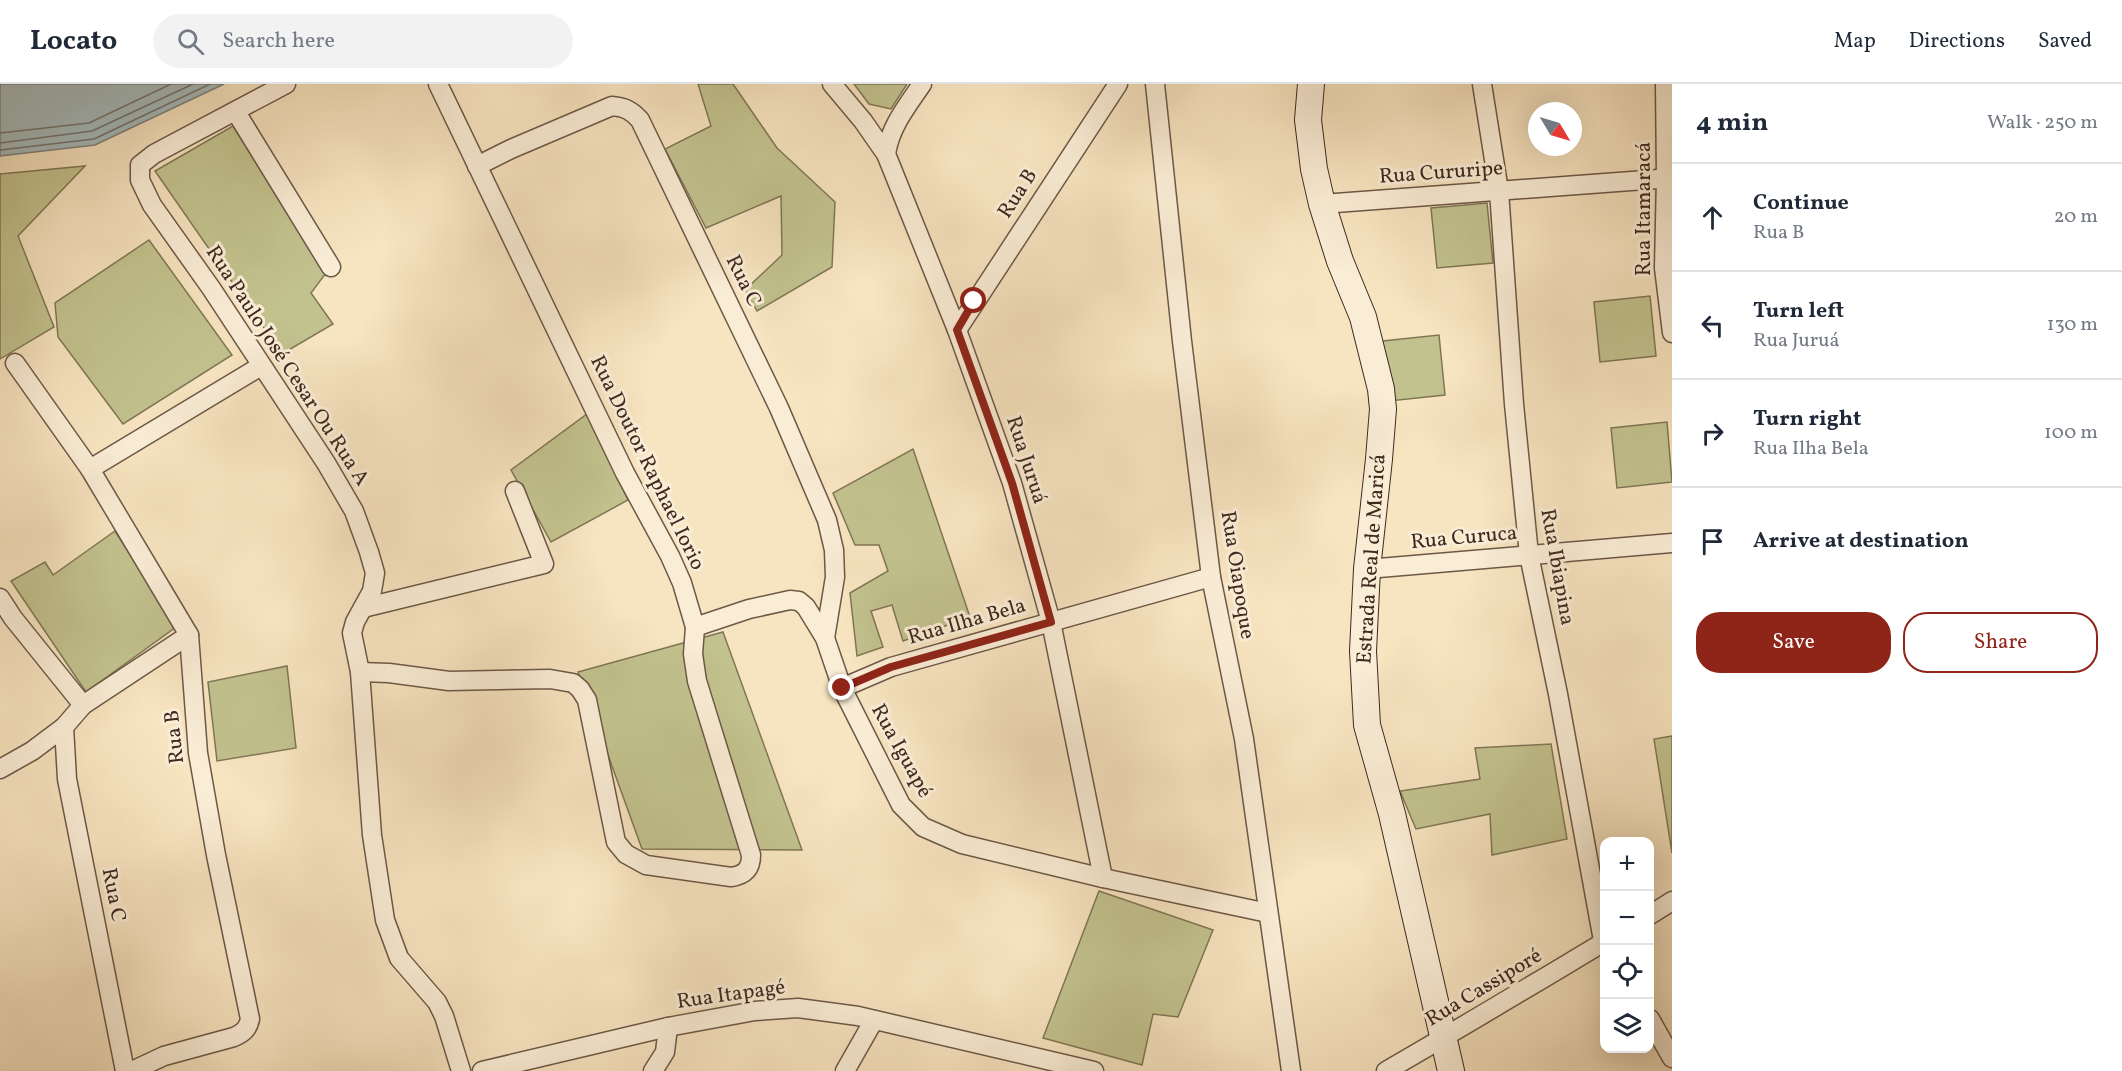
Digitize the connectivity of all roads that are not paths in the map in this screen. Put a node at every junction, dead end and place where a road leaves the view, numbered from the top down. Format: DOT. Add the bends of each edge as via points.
graph roads {
  1 [pos="286,84"];
  2 [pos="438,84"];
  3 [pos="832,84"];
  4 [pos="922,84"];
  5 [pos="1118,84"];
  6 [pos="1155,84"];
  7 [pos="1311,84"];
  8 [pos="1482,84"];
  9 [pos="1665,84"];
  10 [pos="236,112"];
  11 [pos="898,118"];
  12 [pos="863,121"];
  13 [pos="886,154"];
  14 [pos="477,166"];
  15 [pos="1669,178"];
  16 [pos="1499,191"];
  17 [pos="1322,204"];
  18 [pos="331,267"];
  19 [pos="957,330"];
  20 [pos="1672,333"];
  21 [pos="15,363"];
  22 [pos="261,366"];
  23 [pos="90,469"];
  24 [pos="515,491"];
  25 [pos="1672,543"];
  26 [pos="1529,555"];
  27 [pos="1367,569"];
  28 [pos="1211,577"];
  29 [pos="0,598"];
  30 [pos="363,608"];
  31 [pos="1051,622"];
  32 [pos="695,627"];
  33 [pos="189,635"];
  34 [pos="825,638"];
  35 [pos="360,672"];
  36 [pos="842,688"];
  37 [pos="83,705"];
  38 [pos="64,727"];
  39 [pos="0,769"];
  40 [pos="1102,878"];
  41 [pos="1672,901"];
  42 [pos="1654,912"];
  43 [pos="1268,913"];
  44 [pos="1600,922"];
  45 [pos="1602,945"];
  46 [pos="874,1020"];
  47 [pos="1654,1026"];
  48 [pos="668,1027"];
  49 [pos="1444,1038"];
  50 [pos="1672,1058"];
  51 [pos="125,1071"];
  52 [pos="132,1071"];
  53 [pos="461,1071"];
  54 [pos="482,1071"];
  55 [pos="653,1071"];
  56 [pos="845,1071"];
  57 [pos="1094,1071"];
  58 [pos="1291,1071"];
  59 [pos="1386,1071"];
  60 [pos="1451,1071"];
  1 -- 10 [label="street"];
  2 -- 14 [label="street, Rua Doutor Raphael Iorio"];
  3 -- 12 [label="street, Rua Juruá"];
  4 -- 11 [label="street"];
  5 -- 19 [label="street, Rua B"];
  6 -- 28 [label="street, Rua Oiapoque"];
  7 -- 17 [label="main road, Estrada Real de Maricá" via="1308,120"];
  8 -- 16 [label="street, Rua Ibiapina"];
  9 -- 15 [label="street, Rua Itamaracá"];
  10 -- 18 [label="street"];
  10 -- 22 [label="street, Rua Paulo José Cesar Ou Rua A" via="154,154 140,165 140,180 152,205"];
  11 -- 12 [label="street"];
  11 -- 13 [label="street"];
  12 -- 13 [label="street, Rua Juruá"];
  13 -- 19 [label="street, Rua Juruá"];
  14 -- 32 [label="street, Rua Doutor Raphael Iorio" via="625,473 670,556"];
  14 -- 34 [label="street, Rua C" via="612,106 632,111 640,120 774,398 827,520 835,577"];
  15 -- 16 [label="street, Rua Cururipe"];
  15 -- 20 [label="street, Rua Itamaracá" via="1664,268"];
  16 -- 17 [label="street, Rua Cururipe"];
  16 -- 26 [label="street, Rua Ibiapina"];
  17 -- 27 [label="main road, Estrada Real de Maricá" via="1363,317 1381,388 1383,409"];
  19 -- 31 [label="street, Rua Juruá" via="1012,483"];
  21 -- 23 [label="street, Rua B"];
  22 -- 23 [label="street"];
  22 -- 30 [label="street, Rua Paulo José Cesar Ou Rua A" via="354,511 375,573"];
  23 -- 33 [label="street, Rua B"];
  24 -- 30 [label="street" via="544,564"];
  25 -- 26 [label="street, Rua Curuca"];
  26 -- 27 [label="street, Rua Curuca"];
  26 -- 44 [label="street, Rua Ibiapina"];
  27 -- 49 [label="main road, Estrada Real de Maricá" via="1362,651 1367,724"];
  28 -- 31 [label="street, Rua Ilha Bela"];
  28 -- 43 [label="street, Rua Oiapoque" via="1244,739"];
  29 -- 37 [label="street"];
  30 -- 35 [label="street, Rua Paulo José Cesar Ou Rua A" via="352,633"];
  31 -- 36 [label="street, Rua Ilha Bela" via="891,667"];
  31 -- 40 [label="street, Rua Juruá"];
  32 -- 34 [label="street, Rua Iguapé" via="790,600 806,607"];
  32 -- 35 [label="street, Rua Doutor Raphael Iorio" via="697,681 751,855 751,864 740,876 646,865 626,854 616,842 587,700 573,683 448,681"];
  33 -- 37 [label="street"];
  33 -- 52 [label="street, Rua B" via="198,753 250,1019 243,1033 234,1037 164,1056"];
  34 -- 36 [label="street, Rua Iguapé"];
  35 -- 53 [label="street, Rua Paulo José Cesar Ou Rua A" via="372,835 385,920 399,958 437,1002"];
  36 -- 40 [label="street, Rua Iguapé" via="901,805 922,827 962,844"];
  37 -- 38 [label="street"];
  38 -- 39 [label="street" via="32,752"];
  38 -- 51 [label="street, Rua C" via="67,779"];
  40 -- 43 [label="street, Rua Iguapé"];
  41 -- 42 [label="street"];
  43 -- 58 [label="street, Rua Oiapoque"];
  45 -- 49 [label="street, Rua Cassiporé"];
  46 -- 48 [label="street, Rua Itapagé" via="798,1008 754,1011"];
  46 -- 56 [label="street"];
  46 -- 57 [label="street, Rua Itapagé"];
  47 -- 50 [label="street"];
  48 -- 54 [label="street, Rua Itapagé"];
  48 -- 55 [label="street" via="665,1052"];
  49 -- 59 [label="street, Rua Cassiporé"];
  49 -- 60 [label="main road, Estrada Real de Maricá"];
}
